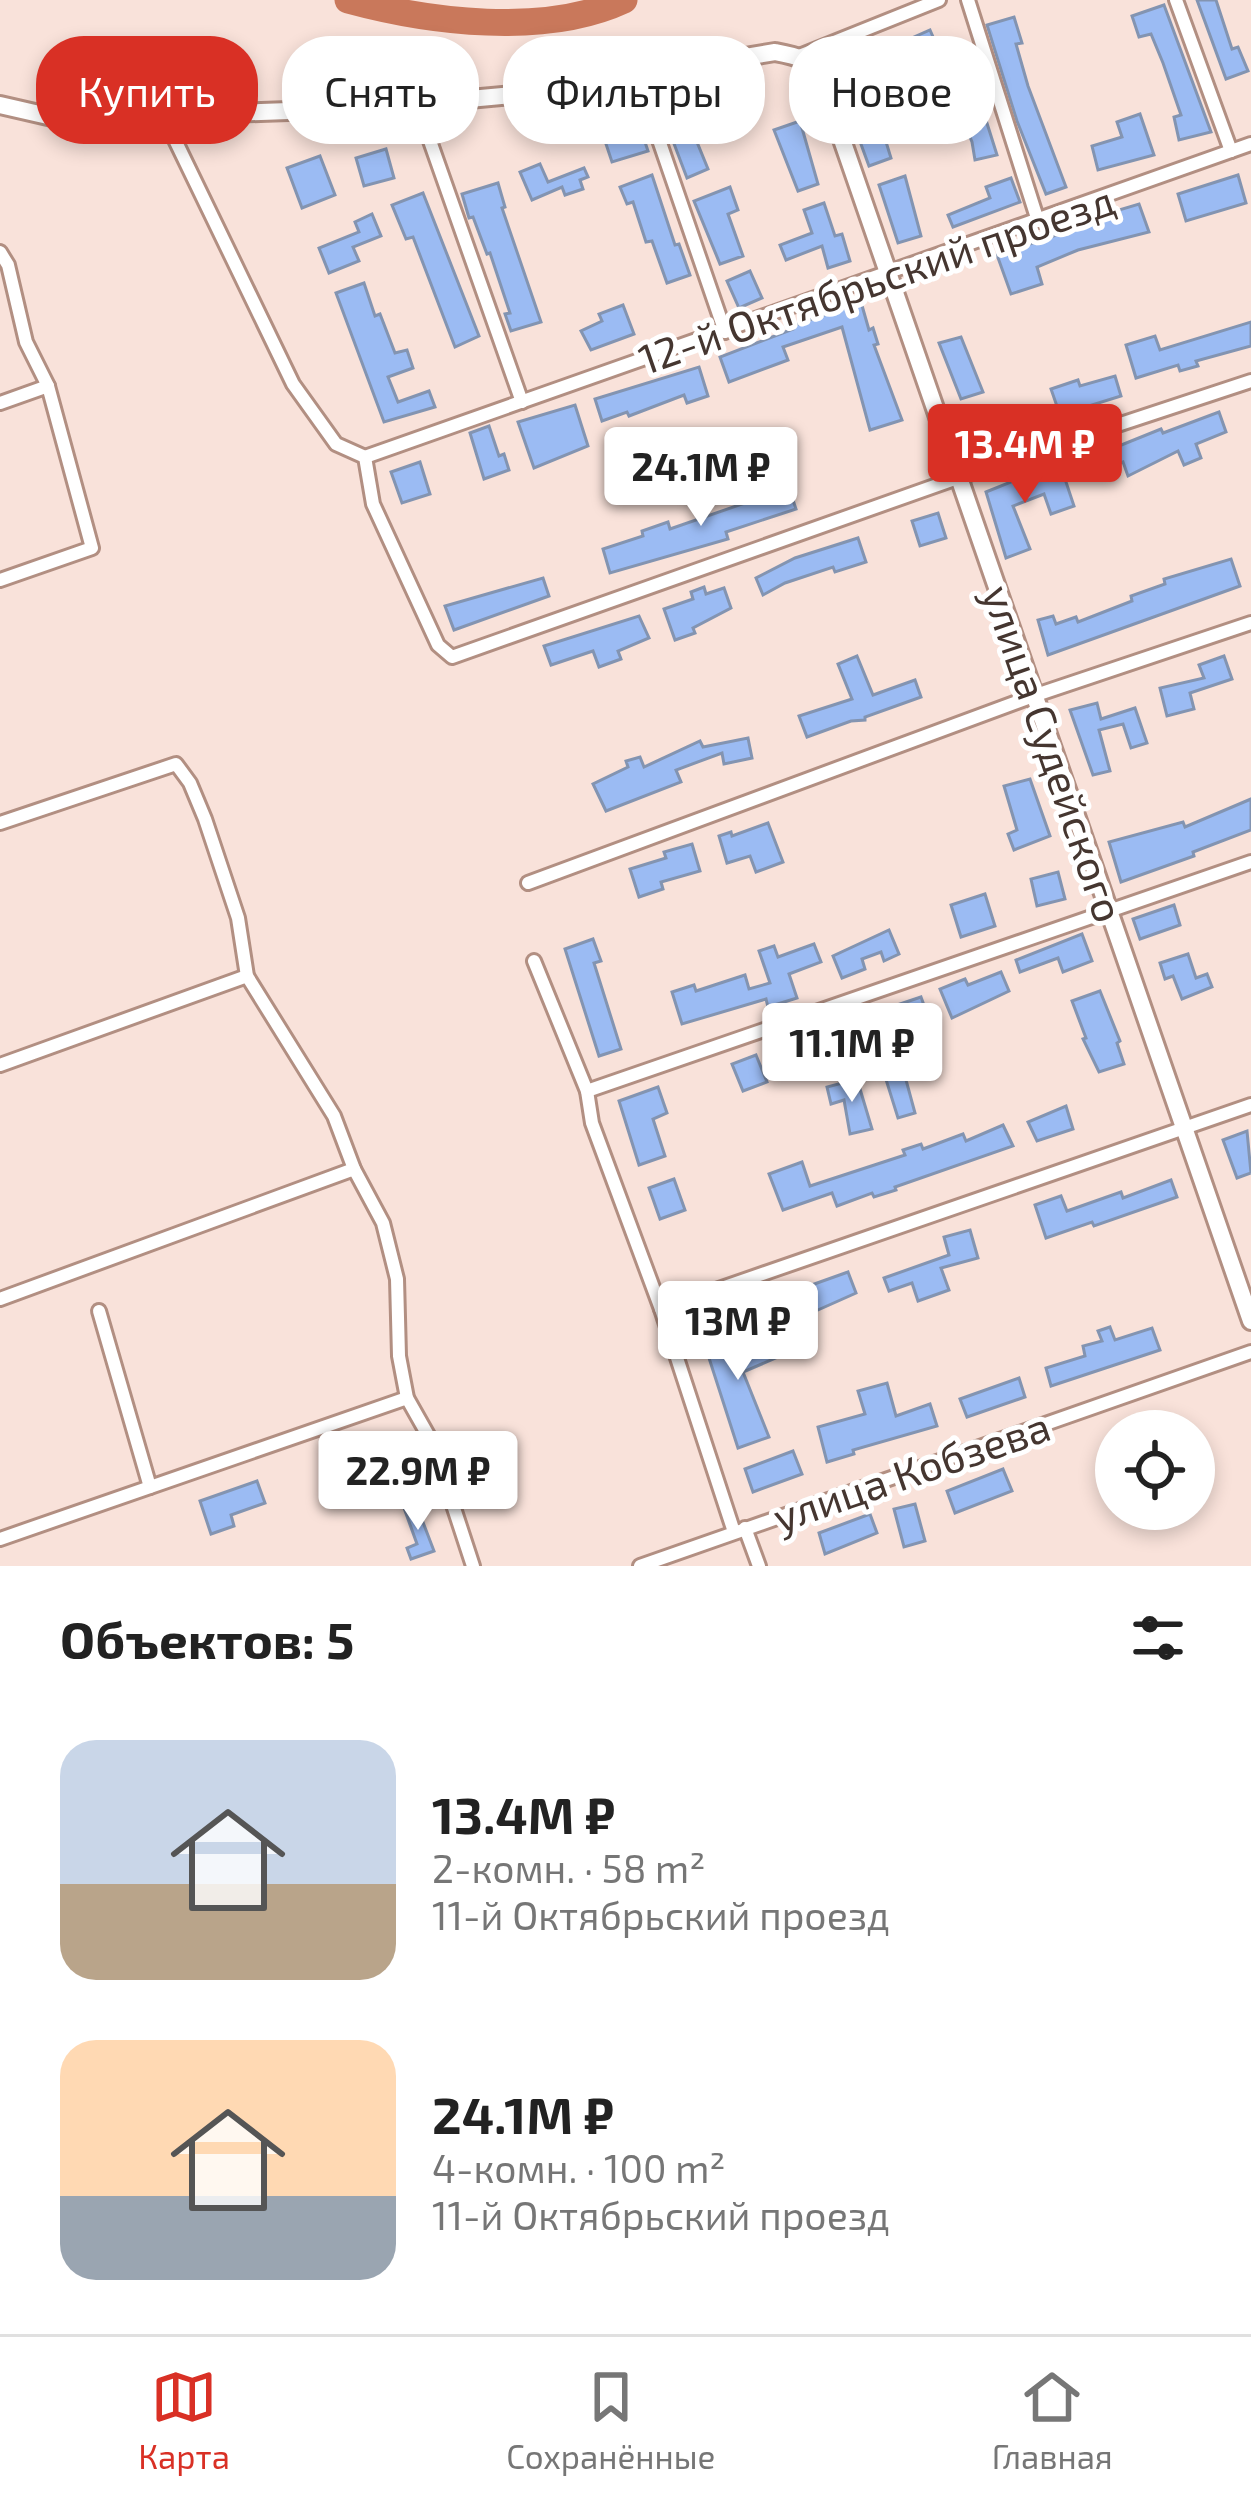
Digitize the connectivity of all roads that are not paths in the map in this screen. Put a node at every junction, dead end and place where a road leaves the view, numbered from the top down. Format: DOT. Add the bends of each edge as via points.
graph roads {
  1 [pos="939,0"];
  2 [pos="968,0"];
  3 [pos="1176,0"];
  4 [pos="850,36"];
  5 [pos="0,105"];
  6 [pos="36,113"];
  7 [pos="177,144"];
  8 [pos="431,144"];
  9 [pos="660,144"];
  10 [pos="843,144"];
  11 [pos="1251,144"];
  12 [pos="1231,151"];
  13 [pos="1038,221"];
  14 [pos="0,252"];
  15 [pos="888,275"];
  16 [pos="725,332"];
  17 [pos="1251,381"];
  18 [pos="48,386"];
  19 [pos="522,402"];
  20 [pos="0,403"];
  21 [pos="365,457"];
  22 [pos="960,477"];
  23 [pos="0,580"];
  24 [pos="1251,622"];
  25 [pos="1034,696"];
  26 [pos="0,823"];
  27 [pos="1251,862"];
  28 [pos="528,884"];
  29 [pos="1110,910"];
  30 [pos="534,962"];
  31 [pos="248,976"];
  32 [pos="0,1064"];
  33 [pos="587,1091"];
  34 [pos="1251,1105"];
  35 [pos="1184,1126"];
  36 [pos="354,1169"];
  37 [pos="0,1299"];
  38 [pos="662,1309"];
  39 [pos="99,1311"];
  40 [pos="1251,1321"];
  41 [pos="1251,1352"];
  42 [pos="407,1398"];
  43 [pos="150,1487"];
  44 [pos="740,1530"];
  45 [pos="0,1539"];
  46 [pos="473,1566"];
  47 [pos="640,1566"];
  48 [pos="759,1566"];
  1 -- 4 [label="street"];
  2 -- 13 [label="street"];
  3 -- 12 [label="street"];
  5 -- 6 [label="street"];
  7 -- 21 [label="street" via="293,384 336,444"];
  8 -- 19 [label="street"];
  9 -- 16 [label="street"];
  10 -- 15 [label="street, улица Судейского"];
  11 -- 12 [label="street, 12-й Октябрьский проезд"];
  12 -- 13 [label="street, 12-й Октябрьский проезд"];
  13 -- 15 [label="street, 12-й Октябрьский проезд"];
  14 -- 18 [label="street"];
  15 -- 16 [label="street, 12-й Октябрьский проезд"];
  15 -- 22 [label="street, улица Судейского"];
  16 -- 19 [label="street, 12-й Октябрьский проезд"];
  17 -- 22 [label="street"];
  18 -- 20 [label="street"];
  18 -- 23 [label="street" via="92,548"];
  19 -- 21 [label="street, 12-й Октябрьский проезд"];
  21 -- 22 [label="street" via="373,504 438,644 452,657"];
  22 -- 25 [label="street, улица Судейского"];
  24 -- 25 [label="street"];
  25 -- 28 [label="street"];
  25 -- 29 [label="street, улица Судейского"];
  26 -- 31 [label="street" via="176,764 205,819"];
  27 -- 29 [label="street"];
  29 -- 33 [label="street"];
  29 -- 35 [label="street, улица Судейского"];
  30 -- 33 [label="street"];
  31 -- 32 [label="street"];
  31 -- 36 [label="street" via="334,1116"];
  33 -- 38 [label="street"];
  34 -- 35 [label="street"];
  35 -- 38 [label="street"];
  35 -- 40 [label="street, улица Судейского"];
  36 -- 37 [label="street"];
  36 -- 42 [label="street" via="383,1223 397,1279"];
  38 -- 44 [label="street"];
  39 -- 43 [label="street"];
  41 -- 44 [label="street, улица Кобзева"];
  42 -- 43 [label="street"];
  42 -- 46 [label="street" via="433,1444"];
  43 -- 45 [label="street"];
  44 -- 47 [label="street, улица Кобзева"];
  44 -- 48 [label="street"];
}
